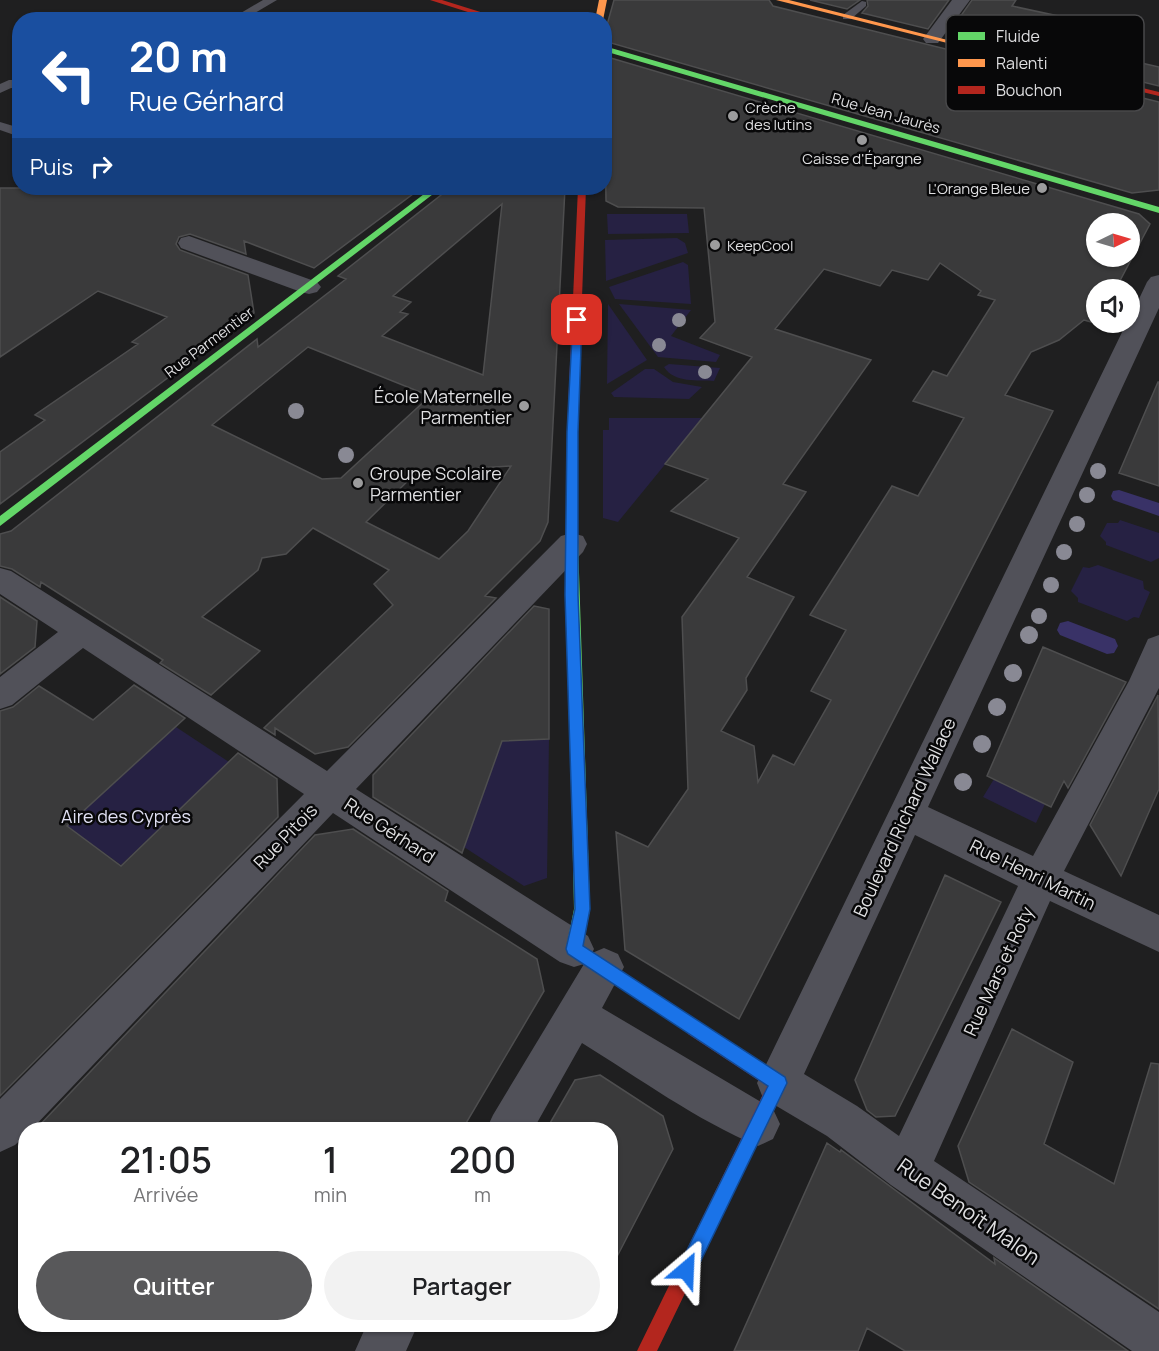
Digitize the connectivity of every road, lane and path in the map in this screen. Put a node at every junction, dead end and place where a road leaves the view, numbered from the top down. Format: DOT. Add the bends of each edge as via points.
graph roads {
  1 [pos="271,0"];
  2 [pos="434,0"];
  3 [pos="780,0"];
  4 [pos="961,0"];
  5 [pos="862,4"];
  6 [pos="249,12"];
  7 [pos="475,12"];
  8 [pos="950,15"];
  9 [pos="847,17"];
  10 [pos="946,20"];
  11 [pos="932,39"];
  12 [pos="946,42"];
  13 [pos="612,50"];
  14 [pos="1144,90"];
  15 [pos="1159,94"];
  16 [pos="428,195"];
  17 [pos="582,195"];
  18 [pos="1159,210"];
  19 [pos="189,243"];
  20 [pos="1159,282"];
  21 [pos="309,287"];
  22 [pos="0,522"];
  23 [pos="572,544"];
  24 [pos="0,579"];
  25 [pos="81,632"];
  26 [pos="1159,648"];
  27 [pos="1148,691"];
  28 [pos="0,696"];
  29 [pos="329,790"];
  30 [pos="906,814"];
  31 [pos="1041,878"];
  32 [pos="1159,934"];
  33 [pos="589,958"];
  34 [pos="575,1015"];
  35 [pos="778,1083"];
  36 [pos="513,1122"];
  37 [pos="759,1124"];
  38 [pos="0,1130"];
  39 [pos="907,1169"];
  40 [pos="390,1332"];
  41 [pos="1159,1341"];
  42 [pos="379,1351"];
  43 [pos="647,1351"];
  1 -- 6 [label="lane"];
  2 -- 7 [label="street"];
  3 -- 9 [label="street"];
  4 -- 8 [label="street"];
  5 -- 9 [label="lane"];
  9 -- 11 [label="street"];
  10 -- 11 [label="street"];
  11 -- 12 [label="street"];
  13 -- 18 [label="street, Rue Jean Jaurès"];
  14 -- 15 [label="street"];
  16 -- 21 [label="street, Rue Parmentier"];
  17 -- 23 [label="street" via="572,432"];
  19 -- 21 [label="street"];
  20 -- 30 [label="street, Boulevard Richard Wallace"];
  21 -- 22 [label="street, Rue Parmentier"];
  23 -- 29 [label="street, Rue Pitois"];
  23 -- 33 [label="street" via="582,909"];
  24 -- 25 [label="street, Rue Gérhard"];
  25 -- 28 [label="street"];
  25 -- 29 [label="street, Rue Gérhard"];
  26 -- 27 [label="street, Rue Mars et Roty"];
  27 -- 31 [label="street, Rue Mars et Roty"];
  29 -- 33 [label="street, Rue Gérhard"];
  29 -- 38 [label="street, Rue Pitois"];
  30 -- 31 [label="street, Rue Henri Martin"];
  30 -- 35 [label="street, Boulevard Richard Wallace"];
  31 -- 32 [label="street, Rue Henri Martin"];
  31 -- 39 [label="street, Rue Mars et Roty"];
  33 -- 34 [label="street"];
  33 -- 35 [label="street, Rue Gérhard"];
  34 -- 36 [label="street"];
  34 -- 37 [label="street"];
  35 -- 37 [label="street, Boulevard Richard Wallace"];
  35 -- 39 [label="street, Rue Benoît Malon" via="842,1121"];
  37 -- 43 [label="street, Boulevard Richard Wallace"];
  39 -- 41 [label="street, Rue Benoît Malon"];
  40 -- 42 [label="street"];
}
